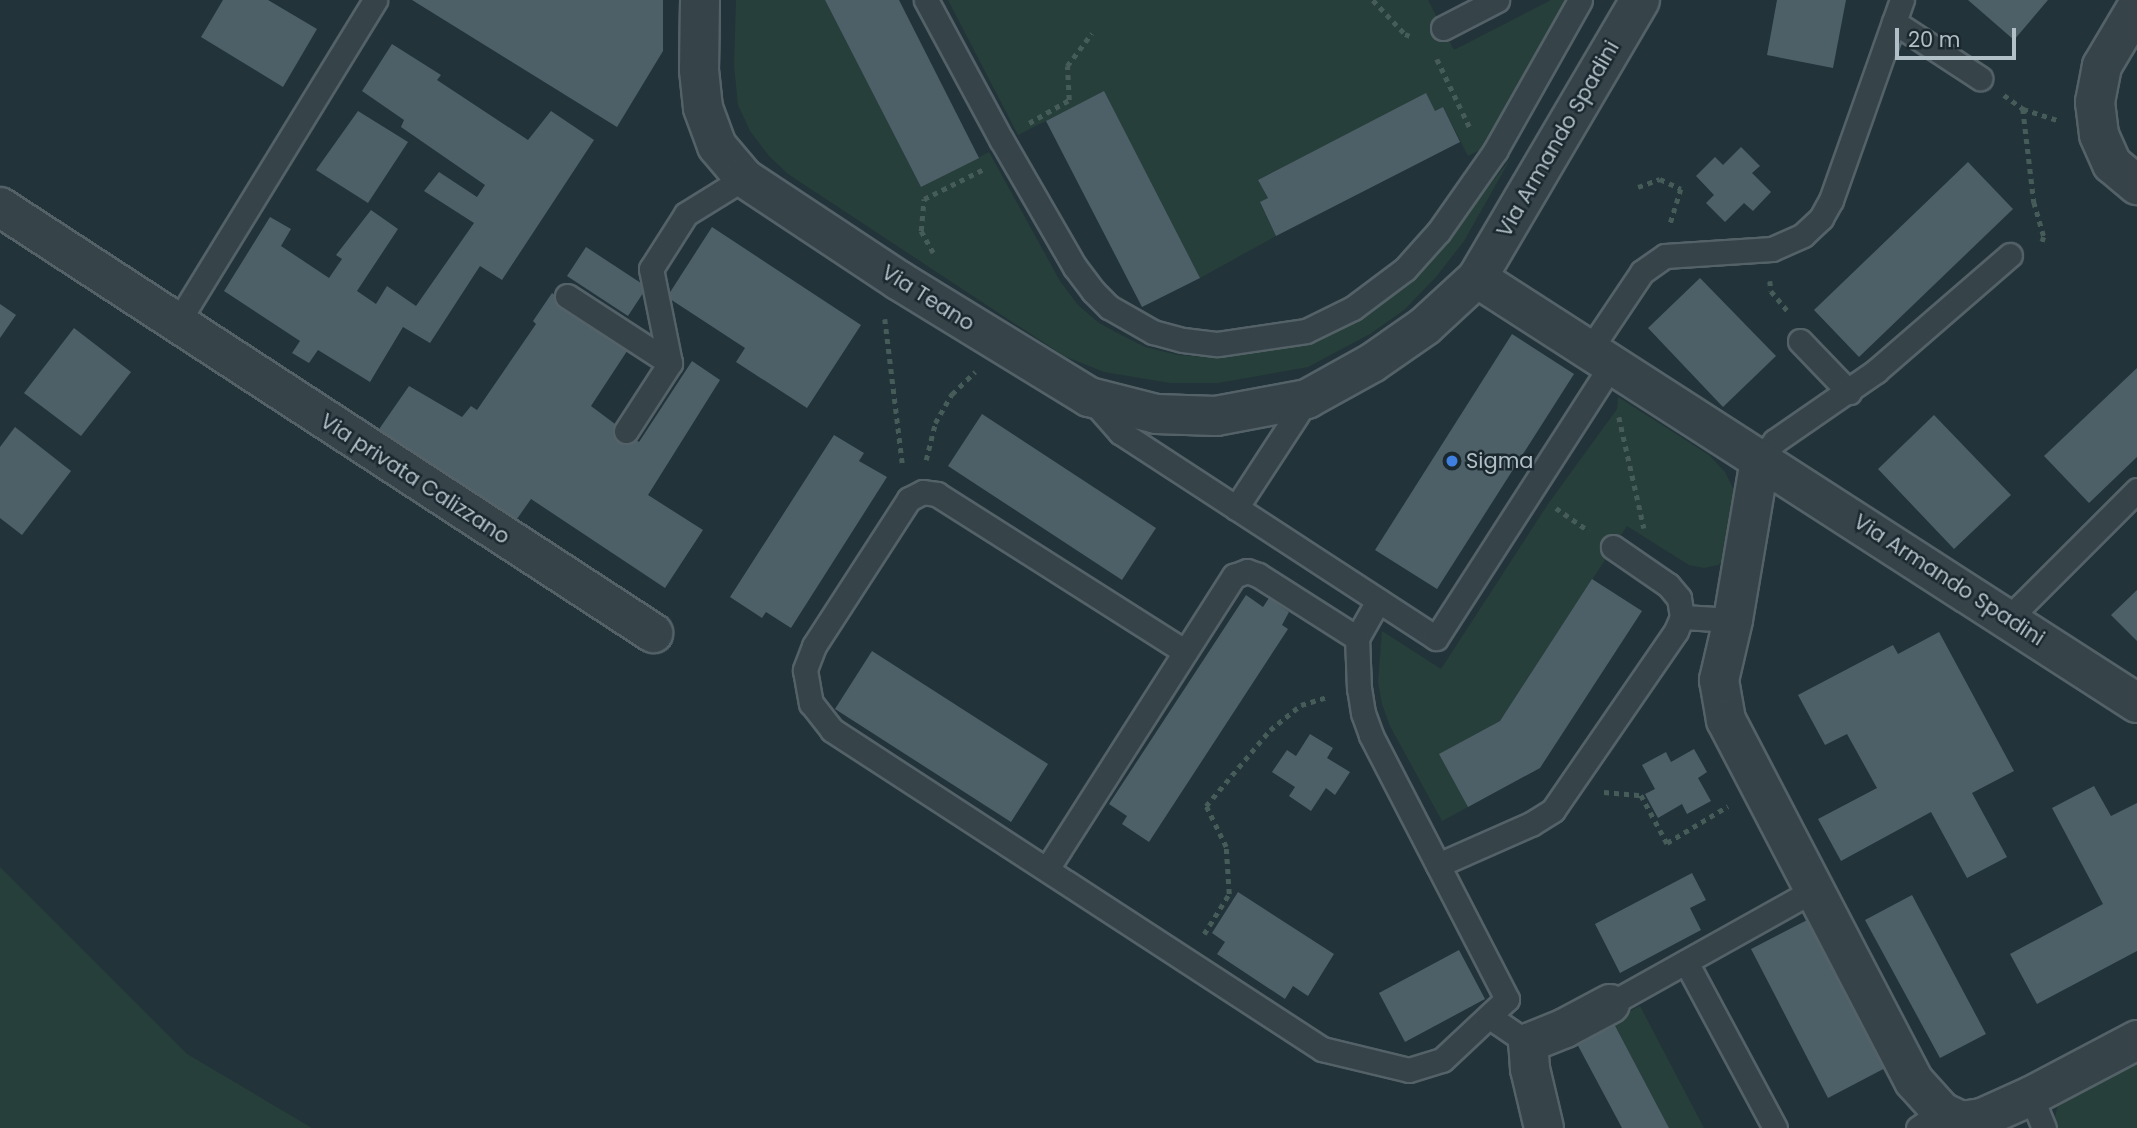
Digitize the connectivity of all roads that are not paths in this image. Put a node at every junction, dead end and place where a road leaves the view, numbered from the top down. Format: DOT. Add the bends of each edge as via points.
graph roads {
  1 [pos="375,0"];
  2 [pos="700,0"];
  3 [pos="926,0"];
  4 [pos="1497,0"];
  5 [pos="1580,0"];
  6 [pos="1640,0"];
  7 [pos="1902,0"];
  8 [pos="2137,7"];
  9 [pos="1894,22"];
  10 [pos="1436,35"];
  11 [pos="1980,78"];
  12 [pos="744,178"];
  13 [pos="2137,185"];
  14 [pos="0,208"];
  15 [pos="2010,255"];
  16 [pos="1477,278"];
  17 [pos="567,296"];
  18 [pos="176,325"];
  19 [pos="1800,341"];
  20 [pos="1600,358"];
  21 [pos="670,363"];
  22 [pos="1849,392"];
  23 [pos="1089,397"];
  24 [pos="1307,398"];
  25 [pos="626,431"];
  26 [pos="1760,460"];
  27 [pos="2137,490"];
  28 [pos="1236,508"];
  29 [pos="1613,547"];
  30 [pos="1378,601"];
  31 [pos="1682,617"];
  32 [pos="1733,620"];
  33 [pos="2012,620"];
  34 [pos="653,633"];
  35 [pos="1357,638"];
  36 [pos="1184,651"];
  37 [pos="2137,703"];
  38 [pos="1438,865"];
  39 [pos="1047,869"];
  40 [pos="1812,891"];
  41 [pos="1686,962"];
  42 [pos="1610,1004"];
  43 [pos="1490,1017"];
  44 [pos="2137,1040"];
  45 [pos="1528,1043"];
  46 [pos="2038,1112"];
  47 [pos="1930,1120"];
  48 [pos="1544,1128"];
  49 [pos="1775,1128"];
  1 -- 18 [label="lane"];
  2 -- 12 [label="street, Via Teano" via="699,70 704,108 717,146"];
  3 -- 5 [label="lane" via="1075,267 1109,307 1153,332 1218,344 1306,331 1353,308 1405,269 1439,232 1495,151"];
  4 -- 10 [label="lane"];
  6 -- 16 [label="street, Via Armando Spadini"];
  7 -- 9 [label="lane"];
  8 -- 13 [label="street" via="2102,66 2095,102 2099,135 2112,164"];
  9 -- 11 [label="lane"];
  9 -- 20 [label="lane" via="1821,218 1802,235 1772,248 1665,256 1642,272"];
  12 -- 21 [label="lane" via="686,214 651,269"];
  12 -- 23 [label="street, Via Teano"];
  14 -- 18 [label="street, Via privata Calizzano"];
  15 -- 22 [label="lane"];
  16 -- 20 [label="street, Via Armando Spadini"];
  16 -- 24 [label="street, Via Armando Spadini" via="1425,327 1372,363"];
  17 -- 21 [label="lane"];
  18 -- 34 [label="street, Via privata Calizzano"];
  19 -- 22 [label="lane"];
  20 -- 26 [label="street, Via Armando Spadini"];
  20 -- 30 [label="lane" via="1531,491 1436,638"];
  21 -- 25 [label="lane"];
  22 -- 26 [label="lane" via="1775,441"];
  23 -- 24 [label="street, Via Teano" via="1156,414 1216,416"];
  23 -- 28 [label="lane" via="1119,432"];
  24 -- 28 [label="lane"];
  26 -- 32 [label="street"];
  26 -- 33 [label="street, Via Armando Spadini"];
  27 -- 33 [label="lane"];
  28 -- 30 [label="lane"];
  29 -- 31 [label="lane" via="1679,598"];
  30 -- 35 [label="lane"];
  31 -- 32 [label="lane"];
  31 -- 38 [label="lane" via="1553,810"];
  32 -- 40 [label="street" via="1719,680 1726,720"];
  33 -- 37 [label="street, Via Armando Spadini"];
  35 -- 36 [label="lane" via="1247,571 1234,576"];
  35 -- 38 [label="lane" via="1359,688 1371,735"];
  36 -- 39 [label="lane"];
  36 -- 39 [label="lane" via="937,494 916,496 814,646 805,670 811,703 832,730"];
  38 -- 43 [label="lane" via="1507,999"];
  39 -- 43 [label="lane" via="1322,1049 1409,1070 1442,1060"];
  40 -- 41 [label="lane"];
  40 -- 47 [label="street"];
  41 -- 42 [label="lane"];
  41 -- 49 [label="lane"];
  42 -- 45 [label="street"];
  43 -- 45 [label="lane"];
  44 -- 46 [label="street"];
  45 -- 48 [label="street"];
  46 -- 47 [label="street"];
}
